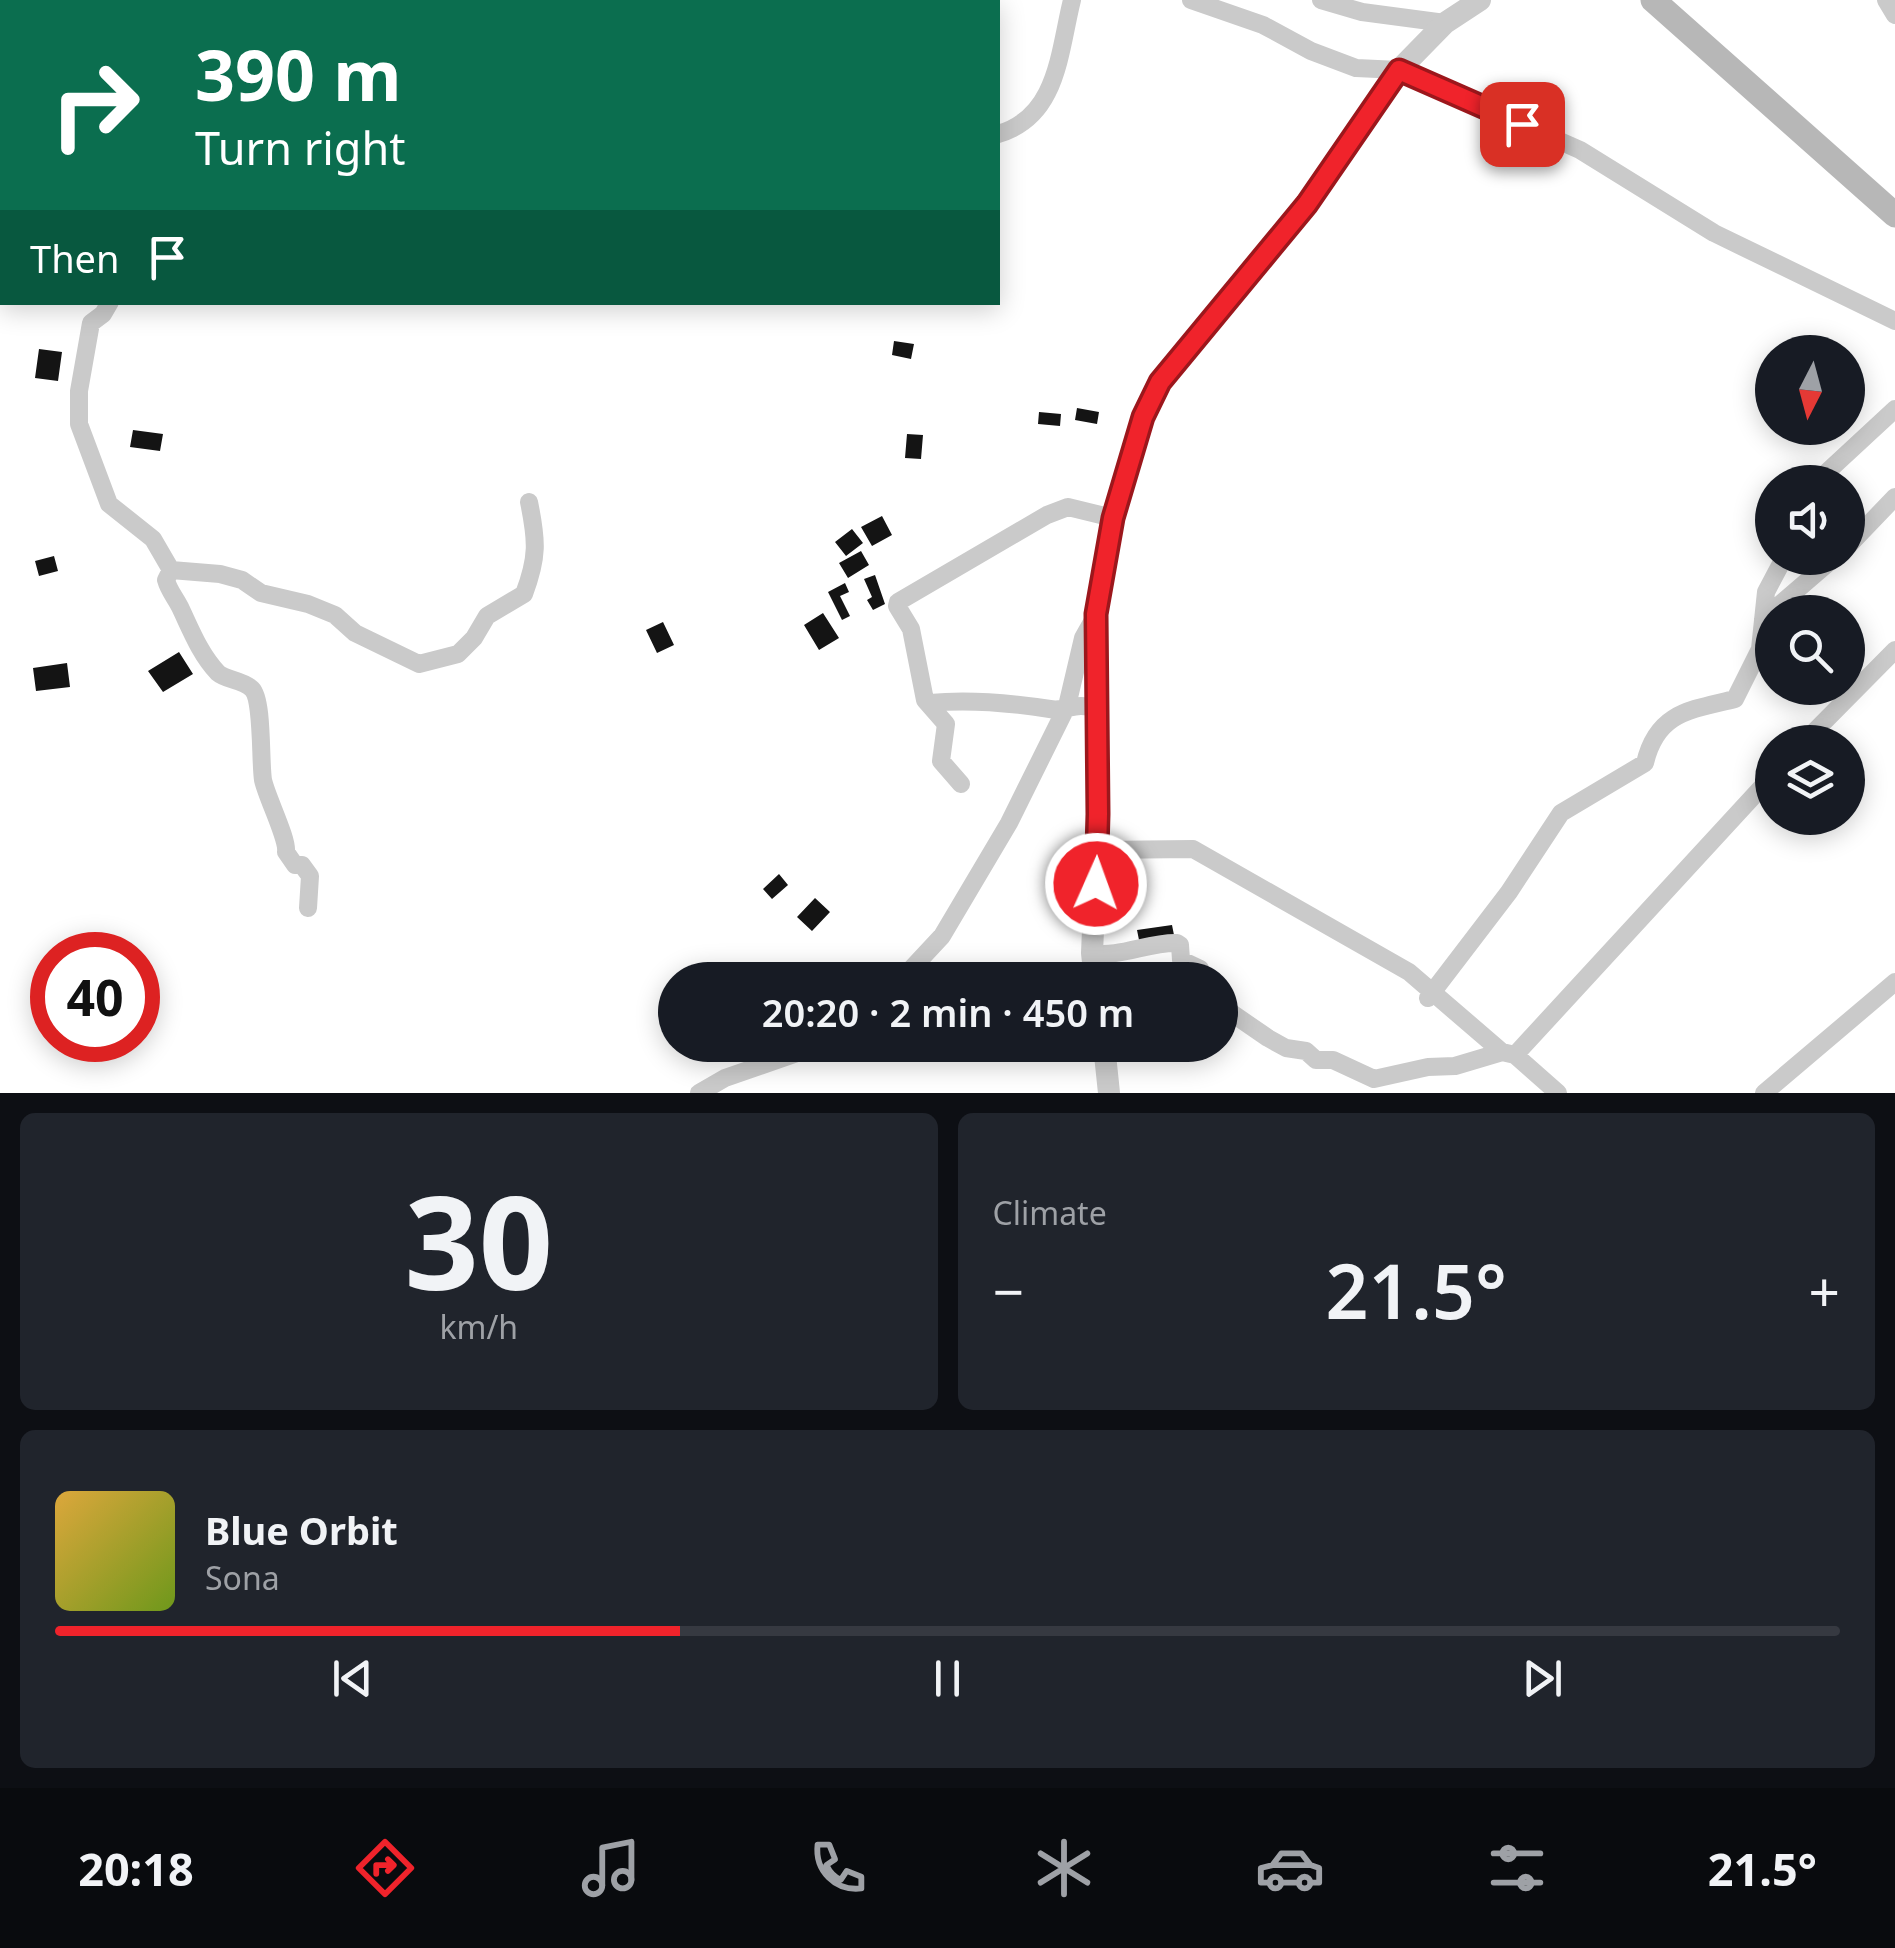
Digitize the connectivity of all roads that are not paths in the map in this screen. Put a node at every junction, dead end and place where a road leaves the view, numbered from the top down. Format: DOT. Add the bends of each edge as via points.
graph roads {
  1 [pos="1072,0"];
  2 [pos="1191,0"];
  3 [pos="1320,0"];
  4 [pos="1480,0"];
  5 [pos="1653,0"];
  6 [pos="1886,0"];
  7 [pos="1895,15"];
  8 [pos="1446,23"];
  9 [pos="1399,70"];
  10 [pos="1000,133"];
  11 [pos="1895,215"];
  12 [pos="108,305"];
  13 [pos="1895,321"];
  14 [pos="1895,409"];
  15 [pos="1835,465"];
  16 [pos="1895,497"];
  17 [pos="530,502"];
  18 [pos="1113,518"];
  19 [pos="1865,528"];
  20 [pos="171,570"];
  21 [pos="1814,575"];
  22 [pos="1791,595"];
  23 [pos="1096,614"];
  24 [pos="1895,650"];
  25 [pos="1755,659"];
  26 [pos="930,703"];
  27 [pos="1068,706"];
  28 [pos="1097,708"];
  29 [pos="1821,725"];
  30 [pos="961,784"];
  31 [pos="1755,794"];
  32 [pos="1097,850"];
  33 [pos="308,908"];
  34 [pos="1092,953"];
  35 [pos="918,962"];
  36 [pos="1093,962"];
  37 [pos="1185,962"];
  38 [pos="1895,982"];
  39 [pos="1430,996"];
  40 [pos="1238,1017"];
  41 [pos="1508,1053"];
  42 [pos="771,1062"];
  43 [pos="1106,1062"];
  44 [pos="699,1093"];
  45 [pos="1109,1093"];
  46 [pos="1558,1093"];
  47 [pos="1764,1093"];
  1 -- 10 [label="street" via="1048,96 1027,120"];
  2 -- 9 [label="street" via="1263,24 1356,68"];
  3 -- 8 [label="street"];
  4 -- 8 [label="street"];
  5 -- 11 [label="main road"];
  6 -- 7 [label="street"];
  8 -- 9 [label="street"];
  9 -- 13 [label="street" via="1580,150 1714,233"];
  9 -- 18 [label="street" via="1307,204 1160,382"];
  12 -- 20 [label="street" via="90,323 79,424 109,504 153,539"];
  14 -- 15 [label="street"];
  16 -- 19 [label="street"];
  17 -- 20 [label="street" via="537,556 524,594 487,616 458,654 429,663 355,633 336,616 261,593 242,580"];
  18 -- 23 [label="street"];
  18 -- 26 [label="street" via="1068,507 1047,515 898,602 912,628"];
  20 -- 33 [label="street" via="168,590 204,657 219,675 250,688 258,701 263,779 286,852 310,876"];
  21 -- 22 [label="street"];
  23 -- 27 [label="street" via="1083,638"];
  23 -- 28 [label="street"];
  24 -- 29 [label="street"];
  25 -- 39 [label="street" via="1734,700 1676,713 1650,741 1645,763 1560,813"];
  26 -- 27 [label="street"];
  26 -- 30 [label="street" via="946,724 941,761"];
  27 -- 28 [label="street"];
  27 -- 35 [label="street" via="980,876"];
  28 -- 32 [label="street"];
  31 -- 41 [label="street"];
  32 -- 34 [label="street"];
  32 -- 39 [label="street" via="1192,849 1409,972"];
  34 -- 36 [label="street"];
  34 -- 37 [label="street" via="1176,943"];
  38 -- 47 [label="street"];
  39 -- 41 [label="street"];
  40 -- 41 [label="street" via="1286,1048 1374,1078"];
  41 -- 46 [label="street"];
  42 -- 44 [label="street"];
  43 -- 45 [label="street"];
}
